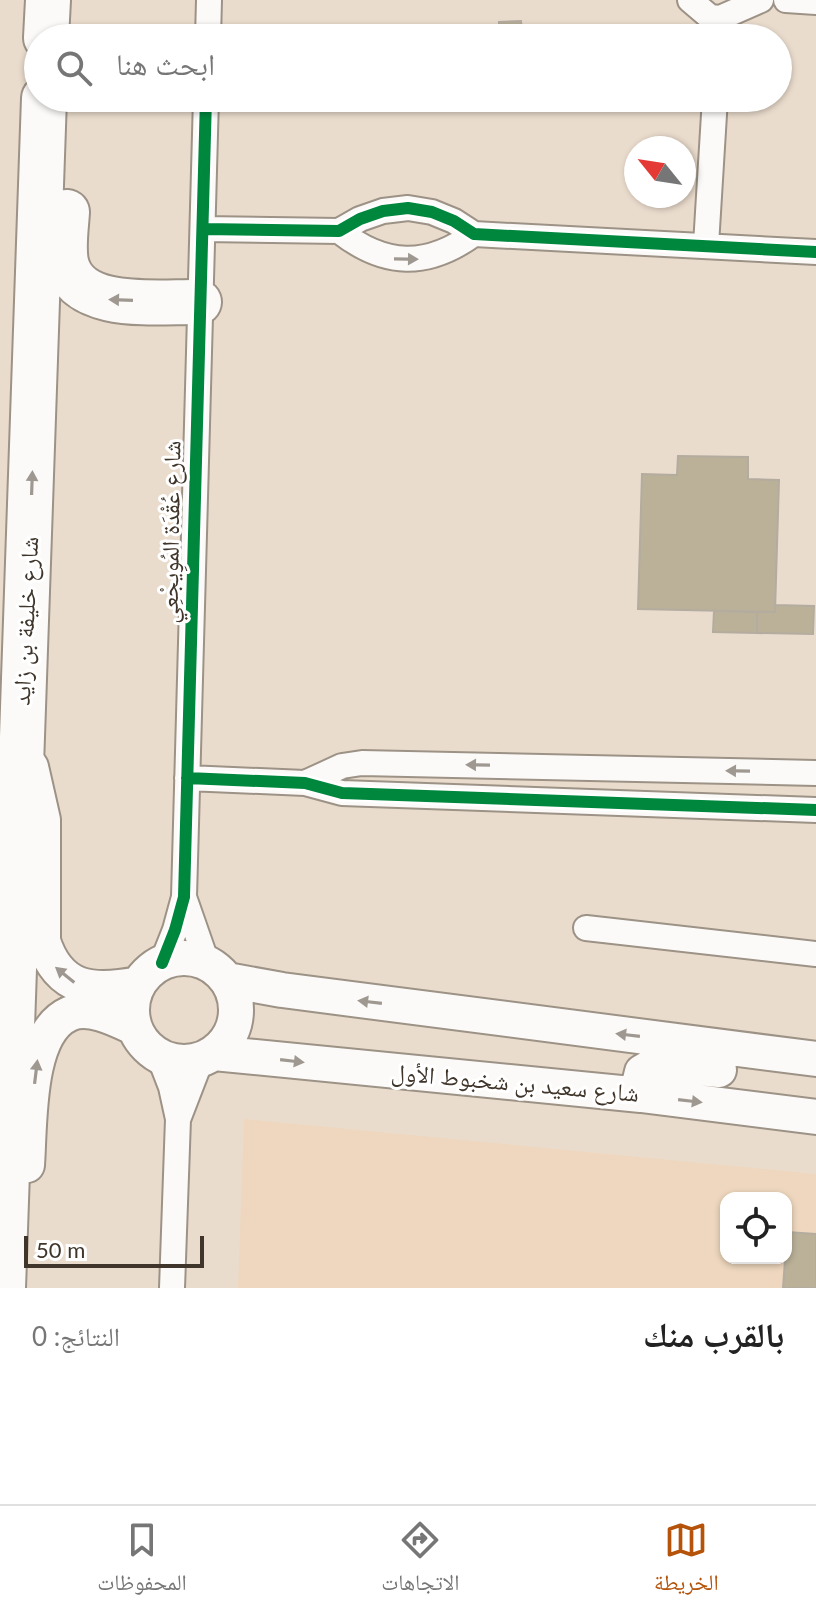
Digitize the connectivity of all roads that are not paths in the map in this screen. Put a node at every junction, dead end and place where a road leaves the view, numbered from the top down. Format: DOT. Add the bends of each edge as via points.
graph roads {
  1 [pos="209,0"];
  2 [pos="690,0"];
  3 [pos="761,0"];
  4 [pos="786,0"];
  5 [pos="816,2"];
  6 [pos="208,24"];
  7 [pos="716,24"];
  8 [pos="725,24"];
  9 [pos="44,112"];
  10 [pos="68,112"];
  11 [pos="206,112"];
  12 [pos="714,112"];
  13 [pos="203,229"];
  14 [pos="339,231"];
  15 [pos="474,234"];
  16 [pos="706,245"];
  17 [pos="816,252"];
  18 [pos="199,302"];
  19 [pos="20,740"];
  20 [pos="816,773"];
  21 [pos="187,778"];
  22 [pos="305,783"];
  23 [pos="816,810"];
  24 [pos="184,897"];
  25 [pos="586,928"];
  26 [pos="816,954"];
  27 [pos="217,971"];
  28 [pos="150,974"];
  29 [pos="135,1028"];
  30 [pos="159,1056"];
  31 [pos="208,1057"];
  32 [pos="816,1060"];
  33 [pos="641,1095"];
  34 [pos="816,1117"];
  35 [pos="178,1119"];
  36 [pos="3,1288"];
  37 [pos="11,1288"];
  38 [pos="172,1288"];
  1 -- 6 [label="street"];
  2 -- 7 [label="street"];
  3 -- 8 [label="street"];
  4 -- 5 [label="street"];
  19 -- 9 [label="highway, شارع خليفة بن زايد, one-way"];
  18 -- 10 [label="highway, one-way" via="106,299 75,282 66,260"];
  11 -- 13 [label="street, شارع عُقْدَة المُوِيجْعِي"];
  12 -- 16 [label="street"];
  13 -- 14 [label="street"];
  13 -- 18 [label="street, شارع عُقْدَة المُوِيجْعِي"];
  14 -- 15 [label="street" via="383,211 408,208 432,212"];
  14 -- 15 [label="street, one-way" via="375,254 417,260 447,251"];
  15 -- 16 [label="street"];
  16 -- 17 [label="street"];
  18 -- 21 [label="street, شارع عُقْدَة المُوِيجْعِي"];
  28 -- 19 [label="main road, one-way" via="100,990 84,987 57,970 48,956 43,941 43,820"];
  19 -- 36 [label="highway, شارع خليفة بن زايد"];
  20 -- 22 [label="street, one-way" via="362,763"];
  21 -- 22 [label="street"];
  21 -- 24 [label="street, شارع عُقْدَة المُوِيجْعِي"];
  22 -- 23 [label="street" via="342,793"];
  24 -- 27 [label="street, شارع عُقْدَة المُوِيجْعِي"];
  24 -- 28 [label="street, شارع عُقْدَة المُوِيجْعِي" via="175,930"];
  25 -- 26 [label="street"];
  27 -- 28 [label="main road" via="192,958 177,958"];
  27 -- 31 [label="main road" via="236,999 236,1019 228,1038"];
  32 -- 27 [label="main road, one-way" via="282,990"];
  28 -- 29 [label="main road" via="133,999"];
  29 -- 30 [label="main road"];
  37 -- 29 [label="main road, one-way" via="43,1040 62,1018 84,1012"];
  30 -- 31 [label="main road" via="172,1062"];
  30 -- 35 [label="street"];
  31 -- 33 [label="main road, شارع سعيد بن شخبوط الأول, one-way"];
  31 -- 35 [label="street"];
  32 -- 33 [label="main road" via="795,1072 770,1076 656,1064 642,1072"];
  33 -- 34 [label="main road, شارع سعيد بن شخبوط الأول, one-way"];
  35 -- 38 [label="street"];
}
